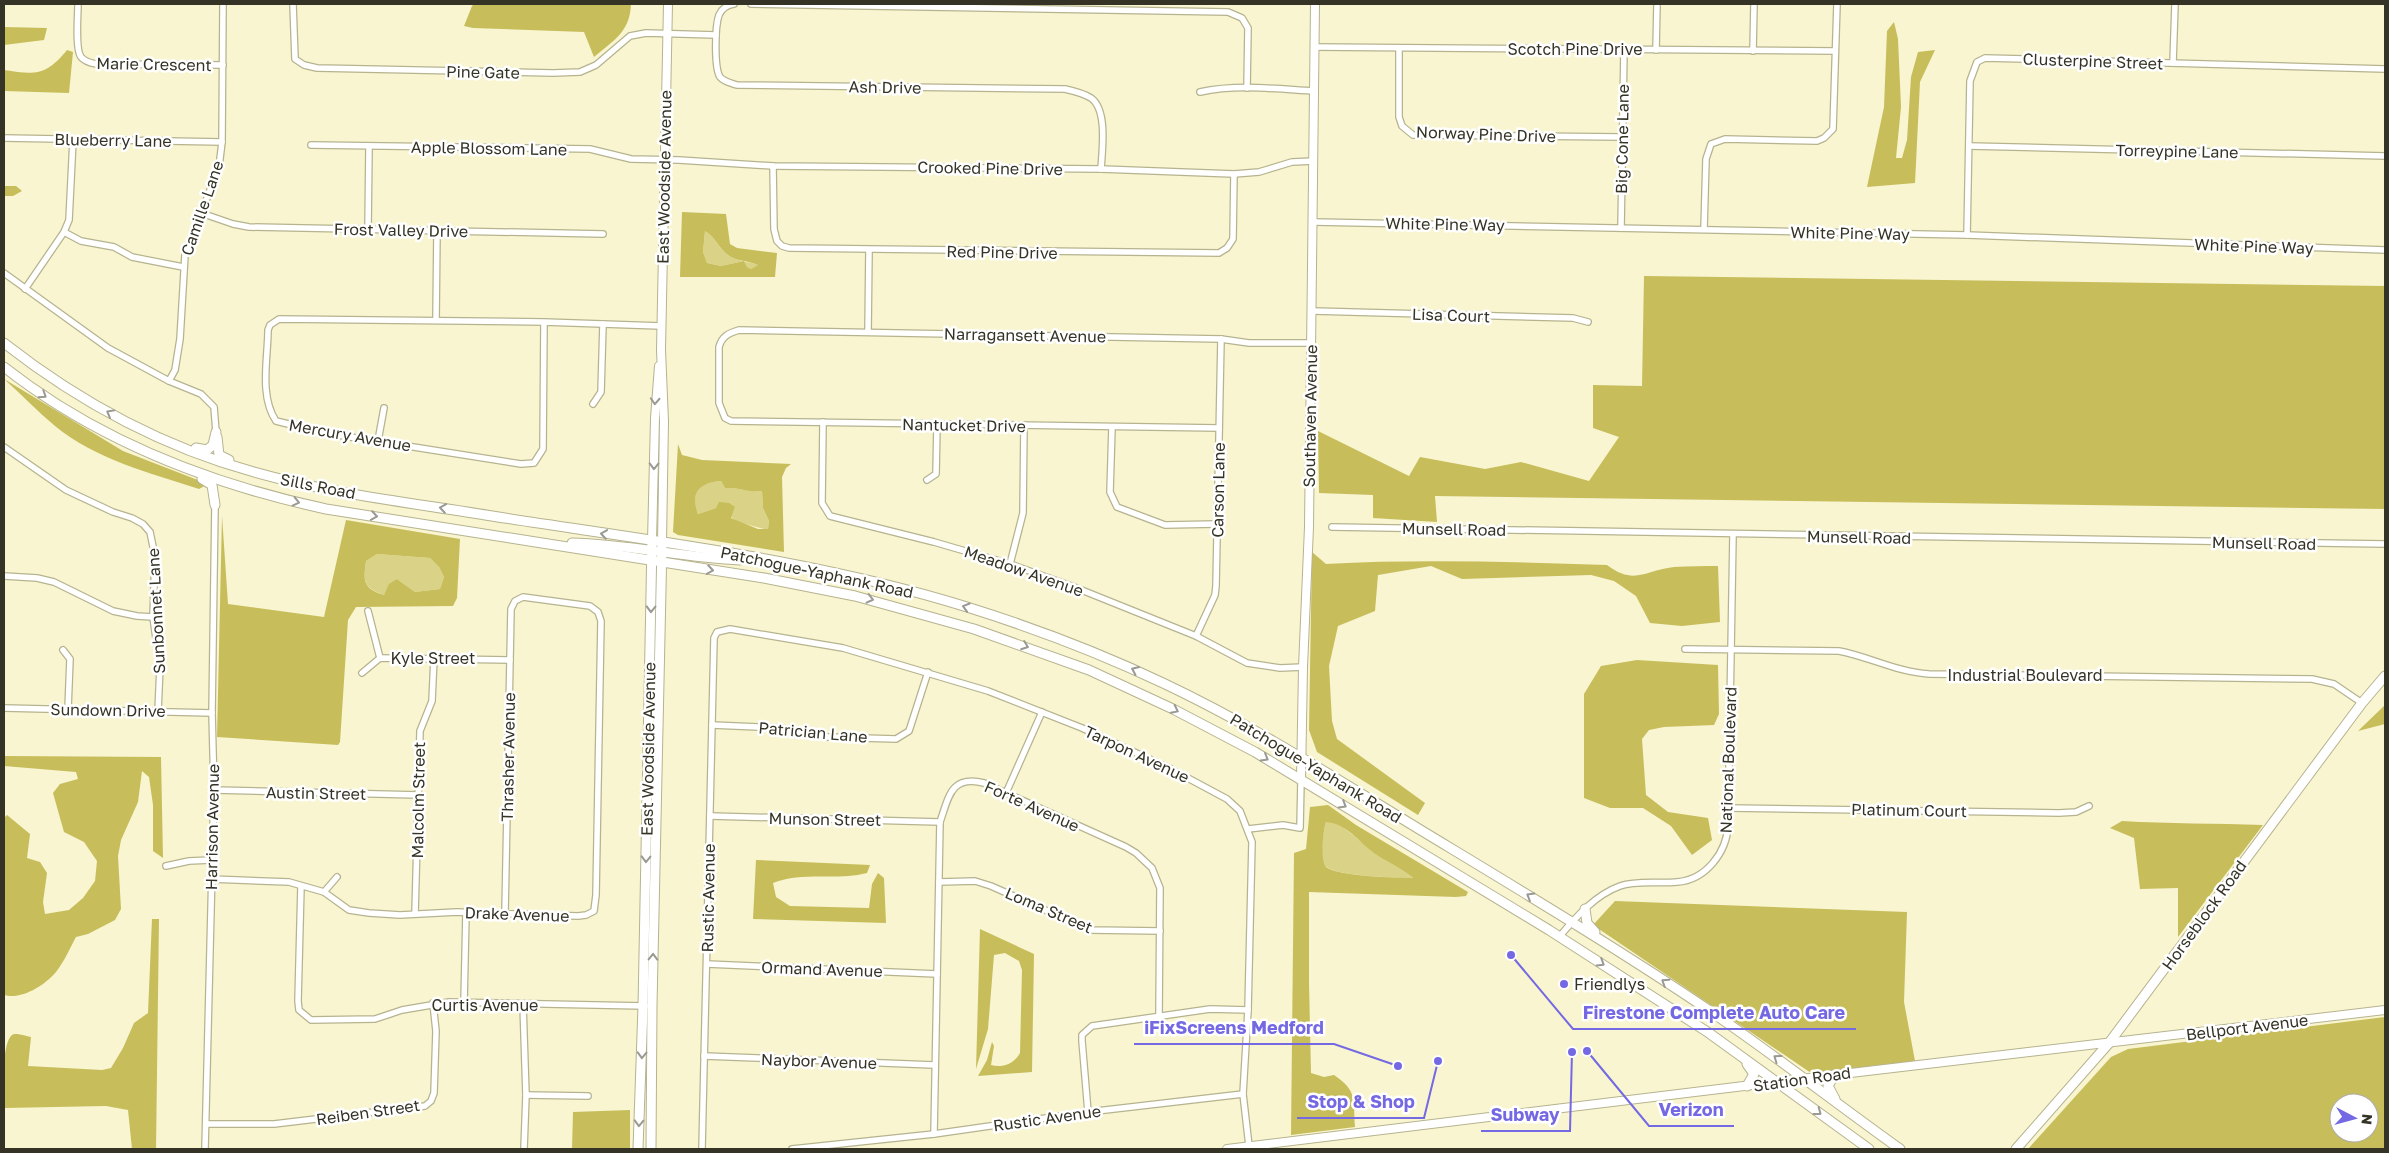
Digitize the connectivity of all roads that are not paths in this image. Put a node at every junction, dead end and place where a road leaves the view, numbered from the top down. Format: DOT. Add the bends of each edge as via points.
graph roads {
  1 [pos="78,4"];
  2 [pos="223,4"];
  3 [pos="294,4"];
  4 [pos="668,4"];
  5 [pos="734,4"];
  6 [pos="751,4"];
  7 [pos="1315,4"];
  8 [pos="1657,4"];
  9 [pos="1754,4"];
  10 [pos="1837,4"];
  11 [pos="2175,4"];
  12 [pos="667,34"];
  13 [pos="716,35"];
  14 [pos="1314,48"];
  15 [pos="1399,48"];
  16 [pos="1624,50"];
  17 [pos="1656,50"];
  18 [pos="1753,51"];
  19 [pos="1835,51"];
  20 [pos="2173,63"];
  21 [pos="223,65"];
  22 [pos="2385,69"];
  23 [pos="1248,88"];
  24 [pos="1314,91"];
  25 [pos="1200,92"];
  26 [pos="1622,137"];
  27 [pos="4,138"];
  28 [pos="73,140"];
  29 [pos="222,142"];
  30 [pos="311,145"];
  31 [pos="369,146"];
  32 [pos="1969,146"];
  33 [pos="2385,156"];
  34 [pos="665,160"];
  35 [pos="1314,161"];
  36 [pos="773,166"];
  37 [pos="1102,170"];
  38 [pos="1234,174"];
  39 [pos="201,213"];
  40 [pos="1314,222"];
  41 [pos="1621,228"];
  42 [pos="368,229"];
  43 [pos="437,230"];
  44 [pos="1704,230"];
  45 [pos="64,232"];
  46 [pos="603,234"];
  47 [pos="1967,235"];
  48 [pos="869,250"];
  49 [pos="2385,250"];
  50 [pos="183,266"];
  51 [pos="4,273"];
  52 [pos="24,289"];
  53 [pos="1313,311"];
  54 [pos="436,320"];
  55 [pos="544,322"];
  56 [pos="1588,322"];
  57 [pos="603,324"];
  58 [pos="661,326"];
  59 [pos="868,332"];
  60 [pos="1222,339"];
  61 [pos="4,343"];
  62 [pos="1311,343"];
  63 [pos="661,350"];
  64 [pos="4,367"];
  65 [pos="169,381"];
  66 [pos="719,403"];
  67 [pos="593,404"];
  68 [pos="384,408"];
  69 [pos="823,422"];
  70 [pos="937,425"];
  71 [pos="1024,425"];
  72 [pos="138,427"];
  73 [pos="1112,427"];
  74 [pos="1219,428"];
  75 [pos="216,432"];
  76 [pos="378,441"];
  77 [pos="4,447"];
  78 [pos="147,452"];
  79 [pos="256,473"];
  80 [pos="928,480"];
  81 [pos="266,495"];
  82 [pos="215,505"];
  83 [pos="1217,524"];
  84 [pos="1332,527"];
  85 [pos="1733,535"];
  86 [pos="652,541"];
  87 [pos="662,543"];
  88 [pos="2385,544"];
  89 [pos="652,556"];
  90 [pos="662,557"];
  91 [pos="756,558"];
  92 [pos="1010,564"];
  93 [pos="4,576"];
  94 [pos="516,601"];
  95 [pos="368,611"];
  96 [pos="153,617"];
  97 [pos="1196,636"];
  98 [pos="714,647"];
  99 [pos="1685,648"];
  100 [pos="1731,649"];
  101 [pos="63,650"];
  102 [pos="380,658"];
  103 [pos="434,658"];
  104 [pos="510,660"];
  105 [pos="1303,667"];
  106 [pos="928,672"];
  107 [pos="362,674"];
  108 [pos="2385,676"];
  109 [pos="2362,703"];
  110 [pos="4,708"];
  111 [pos="68,709"];
  112 [pos="158,711"];
  113 [pos="1042,712"];
  114 [pos="212,713"];
  115 [pos="712,725"];
  116 [pos="1302,758"];
  117 [pos="1301,780"];
  118 [pos="214,790"];
  119 [pos="1006,793"];
  120 [pos="419,795"];
  121 [pos="2089,806"];
  122 [pos="1729,808"];
  123 [pos="710,816"];
  124 [pos="940,822"];
  125 [pos="1248,829"];
  126 [pos="211,860"];
  127 [pos="166,866"];
  128 [pos="337,877"];
  129 [pos="211,879"];
  130 [pos="939,882"];
  131 [pos="301,886"];
  132 [pos="324,892"];
  133 [pos="1585,909"];
  134 [pos="466,913"];
  135 [pos="505,913"];
  136 [pos="415,914"];
  137 [pos="1572,922"];
  138 [pos="1160,931"];
  139 [pos="1559,937"];
  140 [pos="1614,949"];
  141 [pos="707,964"];
  142 [pos="936,974"];
  143 [pos="433,1003"];
  144 [pos="464,1003"];
  145 [pos="523,1004"];
  146 [pos="648,1006"];
  147 [pos="1248,1010"];
  148 [pos="2385,1010"];
  149 [pos="1159,1016"];
  150 [pos="2109,1043"];
  151 [pos="1728,1046"];
  152 [pos="704,1056"];
  153 [pos="934,1065"];
  154 [pos="1834,1075"];
  155 [pos="1805,1079"];
  156 [pos="1779,1082"];
  157 [pos="1747,1086"];
  158 [pos="1243,1094"];
  159 [pos="526,1095"];
  160 [pos="588,1096"];
  161 [pos="1838,1104"];
  162 [pos="1088,1112"];
  163 [pos="206,1124"];
  164 [pos="934,1134"];
  165 [pos="1249,1146"];
  166 [pos="833,1147"];
  167 [pos="205,1149"];
  168 [pos="524,1149"];
  169 [pos="638,1149"];
  170 [pos="651,1149"];
  171 [pos="702,1149"];
  172 [pos="792,1149"];
  173 [pos="1227,1149"];
  174 [pos="1868,1149"];
  175 [pos="1900,1149"];
  176 [pos="2016,1149"];
  1 -- 21 [label="street, Marie Crescent" via="78,47 80,56 87,62"];
  2 -- 21 [label="street, Camille Lane"];
  3 -- 12 [label="street, Pine Gate" via="295,59 304,66 317,68 580,72 606,58 630,36"];
  4 -- 12 [label="main road, East Woodside Avenue"];
  5 -- 13 [label="street" via="722,10"];
  6 -- 23 [label="street" via="1228,12 1242,18 1248,28"];
  7 -- 14 [label="main road, Southaven Avenue"];
  8 -- 17 [label="street"];
  9 -- 18 [label="street"];
  10 -- 19 [label="street"];
  11 -- 20 [label="street"];
  12 -- 13 [label="street, Pine Gate"];
  12 -- 34 [label="main road, East Woodside Avenue"];
  13 -- 37 [label="street, Ash Drive" via="720,78 737,85 1065,89 1082,93 1093,99 1100,113"];
  14 -- 15 [label="street, Scotch Pine Drive"];
  14 -- 24 [label="main road, Southaven Avenue"];
  15 -- 16 [label="street, Scotch Pine Drive"];
  15 -- 26 [label="street, Norway Pine Drive" via="1399,117 1402,126 1413,135"];
  16 -- 17 [label="street, Scotch Pine Drive"];
  16 -- 26 [label="street, Big Cone Lane"];
  17 -- 18 [label="street, Scotch Pine Drive"];
  18 -- 19 [label="street, Scotch Pine Drive"];
  19 -- 44 [label="street" via="1833,129 1824,138 1817,141 1725,139 1711,144 1706,159"];
  20 -- 22 [label="street, Clusterpine Street"];
  20 -- 32 [label="street, Clusterpine Street" via="1985,58 1977,62 1970,81"];
  21 -- 29 [label="street, Camille Lane"];
  23 -- 24 [label="street"];
  23 -- 25 [label="street"];
  24 -- 35 [label="main road, Southaven Avenue"];
  26 -- 41 [label="street, Big Cone Lane"];
  27 -- 28 [label="street, Blueberry Lane"];
  28 -- 29 [label="street, Blueberry Lane"];
  28 -- 45 [label="street" via="70,209"];
  29 -- 39 [label="street, Camille Lane" via="216,177"];
  30 -- 31 [label="street, Apple Blossom Lane"];
  31 -- 34 [label="street, Apple Blossom Lane" via="590,149 631,159"];
  31 -- 42 [label="street"];
  32 -- 33 [label="street, Torreypine Lane"];
  32 -- 47 [label="street, Clusterpine Street"];
  34 -- 36 [label="street, Crooked Pine Drive"];
  34 -- 58 [label="main road, East Woodside Avenue"];
  35 -- 38 [label="street, Crooked Pine Drive" via="1292,162 1266,170"];
  35 -- 40 [label="main road, Southaven Avenue"];
  36 -- 37 [label="street, Crooked Pine Drive"];
  36 -- 48 [label="street, Red Pine Drive" via="774,229 776,240 782,246"];
  37 -- 38 [label="street, Crooked Pine Drive"];
  38 -- 48 [label="street, Red Pine Drive" via="1232,239 1219,253"];
  39 -- 42 [label="street, Frost Valley Drive" via="249,226"];
  39 -- 50 [label="street, Camille Lane"];
  40 -- 41 [label="street, White Pine Way"];
  40 -- 53 [label="main road, Southaven Avenue"];
  41 -- 44 [label="street, White Pine Way"];
  42 -- 43 [label="street, Frost Valley Drive"];
  43 -- 46 [label="street, Frost Valley Drive"];
  43 -- 54 [label="street"];
  44 -- 47 [label="street, White Pine Way"];
  45 -- 50 [label="street" via="81,240 114,247 132,257"];
  45 -- 52 [label="street"];
  47 -- 49 [label="street, White Pine Way"];
  48 -- 59 [label="street"];
  50 -- 65 [label="street, Camille Lane" via="180,339 175,370"];
  51 -- 52 [label="street"];
  52 -- 65 [label="street" via="108,348"];
  53 -- 56 [label="street, Lisa Court" via="1573,318"];
  53 -- 62 [label="main road, Southaven Avenue"];
  54 -- 55 [label="street, Mercury Avenue"];
  54 -- 76 [label="street, Mercury Avenue" via="279,318 270,325 266,399 276,421"];
  55 -- 57 [label="street, Mercury Avenue"];
  55 -- 76 [label="street, Mercury Avenue" via="543,449 534,463 521,464"];
  57 -- 58 [label="street, Mercury Avenue"];
  57 -- 67 [label="street" via="601,392"];
  58 -- 63 [label="main road, East Woodside Avenue"];
  59 -- 60 [label="street, Narragansett Avenue"];
  59 -- 66 [label="street, Narragansett Avenue" via="739,330 726,335 721,340"];
  60 -- 62 [label="street, Narragansett Avenue" via="1249,343"];
  60 -- 74 [label="street, Carson Lane"];
  72 -- 61 [label="main road, Sills Road, one-way" via="59,383"];
  62 -- 105 [label="main road, Southaven Avenue" via="1309,527"];
  63 -- 86 [label="main road, East Woodside Avenue, one-way" via="655,410"];
  63 -- 87 [label="main road, East Woodside Avenue" via="664,421"];
  64 -- 78 [label="main road, Sills Road, one-way" via="66,409"];
  65 -- 75 [label="street" via="209,400 214,406"];
  66 -- 69 [label="street, Nantucket Drive" via="725,418 731,421"];
  68 -- 76 [label="street"];
  69 -- 70 [label="street, Nantucket Drive"];
  69 -- 92 [label="street, Meadow Avenue" via="822,503 830,516"];
  70 -- 71 [label="street, Nantucket Drive"];
  70 -- 80 [label="street" via="936,474"];
  71 -- 73 [label="street, Nantucket Drive"];
  71 -- 92 [label="street" via="1023,513"];
  72 -- 75 [label="main road" via="204,450 211,447"];
  72 -- 79 [label="main road, Sills Road" via="195,452"];
  73 -- 74 [label="street, Nantucket Drive"];
  73 -- 83 [label="street" via="1110,492 1117,507 1164,525"];
  74 -- 83 [label="street, Carson Lane"];
  75 -- 79 [label="main road" via="220,455"];
  77 -- 96 [label="street, Sunbonnet Lane" via="66,490 143,524 150,532 155,556"];
  78 -- 81 [label="main road, Sills Road" via="205,477"];
  78 -- 82 [label="main road" via="164,465 210,483"];
  86 -- 79 [label="main road, Sills Road, one-way" via="345,492"];
  81 -- 82 [label="main road" via="225,489 220,492"];
  81 -- 89 [label="main road, Sills Road, one-way" via="334,510 542,543"];
  82 -- 114 [label="street, Harrison Avenue"];
  83 -- 97 [label="street, Carson Lane" via="1215,595"];
  84 -- 85 [label="street, Munsell Road"];
  85 -- 88 [label="street, Munsell Road"];
  85 -- 100 [label="street, National Boulevard"];
  86 -- 87 [label="main road, Sills Road"];
  86 -- 89 [label="main road, East Woodside Avenue"];
  87 -- 90 [label="main road, East Woodside Avenue"];
  87 -- 91 [label="main road, Patchogue-Yaphank Road"];
  89 -- 90 [label="main road, Sills Road"];
  89 -- 146 [label="main road, East Woodside Avenue, one-way"];
  90 -- 91 [label="main road"];
  90 -- 117 [label="main road, Patchogue-Yaphank Road, one-way" via="855,596 996,636 1089,670 1146,696 1228,737"];
  146 -- 90 [label="main road, East Woodside Avenue, one-way"];
  116 -- 91 [label="main road, Patchogue-Yaphank Road, one-way" via="1164,683 1051,636 904,589"];
  92 -- 97 [label="street, Meadow Avenue"];
  93 -- 96 [label="street" via="54,582 113,611"];
  94 -- 104 [label="street, Thrasher Avenue" via="511,608"];
  94 -- 135 [label="street, Drake Avenue" via="531,597 590,606 598,612 601,621 596,896 594,910 586,915"];
  95 -- 102 [label="street"];
  96 -- 112 [label="street, Sunbonnet Lane" via="160,667"];
  97 -- 105 [label="street, Meadow Avenue" via="1247,663 1280,668"];
  98 -- 106 [label="street, Tarpon Avenue" via="717,632 737,629 843,648"];
  98 -- 115 [label="street, Rustic Avenue"];
  99 -- 100 [label="street, Industrial Boulevard"];
  100 -- 109 [label="street, Industrial Boulevard" via="1839,651 1901,670 1930,674 2312,679 2334,684"];
  100 -- 122 [label="street, National Boulevard"];
  101 -- 111 [label="street" via="70,659"];
  102 -- 103 [label="street, Kyle Street"];
  102 -- 107 [label="street, Kyle Street"];
  103 -- 104 [label="street, Kyle Street"];
  103 -- 120 [label="street, Malcolm Street" via="432,700 420,732"];
  104 -- 135 [label="street, Thrasher Avenue"];
  105 -- 116 [label="main road, Southaven Avenue"];
  106 -- 113 [label="street, Tarpon Avenue"];
  106 -- 115 [label="street, Patrician Lane" via="909,731 896,738 828,737 780,728"];
  108 -- 109 [label="main road, Horseblock Road"];
  109 -- 150 [label="main road, Horseblock Road"];
  110 -- 111 [label="street, Sundown Drive"];
  111 -- 112 [label="street, Sundown Drive"];
  112 -- 114 [label="street, Sundown Drive"];
  113 -- 119 [label="street"];
  113 -- 125 [label="street, Tarpon Avenue" via="1172,769 1213,792 1240,811"];
  114 -- 118 [label="street, Harrison Avenue"];
  115 -- 123 [label="street, Rustic Avenue"];
  116 -- 117 [label="main road, Southaven Avenue"];
  137 -- 116 [label="main road, Patchogue-Yaphank Road, one-way"];
  117 -- 125 [label="street, Southaven Avenue" via="1300,828 1283,825"];
  117 -- 139 [label="main road, Patchogue-Yaphank Road, one-way"];
  118 -- 120 [label="street, Austin Street"];
  118 -- 126 [label="street, Harrison Avenue"];
  119 -- 124 [label="street, Forte Avenue" via="984,783 962,781 954,787"];
  119 -- 138 [label="street, Forte Avenue" via="1126,847 1144,859 1158,878"];
  120 -- 136 [label="street, Malcolm Street"];
  121 -- 122 [label="street, Platinum Court" via="2076,812 2058,813"];
  122 -- 133 [label="street, National Boulevard" via="1725,844 1716,860 1701,874 1678,882 1624,885 1608,891"];
  123 -- 124 [label="street, Munson Street"];
  123 -- 141 [label="street, Rustic Avenue"];
  124 -- 130 [label="street, Forte Avenue"];
  125 -- 147 [label="street, Tarpon Avenue" via="1252,842"];
  126 -- 127 [label="street"];
  126 -- 129 [label="street, Harrison Avenue"];
  128 -- 132 [label="street"];
  129 -- 131 [label="street, Drake Avenue" via="289,882"];
  129 -- 163 [label="street, Harrison Avenue"];
  130 -- 138 [label="street, Loma Street" via="975,881 991,886 1090,930"];
  130 -- 142 [label="street, Forte Avenue"];
  131 -- 132 [label="street, Drake Avenue"];
  131 -- 143 [label="street, Curtis Avenue" via="298,994 299,1010 303,1016 311,1020 375,1019"];
  132 -- 136 [label="street, Drake Avenue" via="349,910"];
  133 -- 137 [label="street, National Boulevard"];
  133 -- 140 [label="main road" via="1588,926"];
  134 -- 135 [label="street, Drake Avenue"];
  134 -- 136 [label="street, Drake Avenue"];
  134 -- 144 [label="street"];
  137 -- 139 [label="street, National Boulevard"];
  137 -- 140 [label="main road, Patchogue-Yaphank Road"];
  138 -- 149 [label="street, Forte Avenue"];
  139 -- 151 [label="main road, Patchogue-Yaphank Road, one-way"];
  155 -- 140 [label="main road, Patchogue-Yaphank Road, one-way" via="1714,1014"];
  141 -- 142 [label="street, Ormand Avenue"];
  141 -- 152 [label="street, Rustic Avenue"];
  142 -- 153 [label="street, Forte Avenue"];
  143 -- 144 [label="street, Curtis Avenue"];
  143 -- 163 [label="street, Reiben Street" via="436,1031 434,1093 425,1106 274,1124"];
  144 -- 145 [label="street, Curtis Avenue"];
  145 -- 146 [label="street, Curtis Avenue"];
  145 -- 159 [label="street"];
  146 -- 169 [label="main road, East Woodside Avenue, one-way"];
  146 -- 170 [label="main road, East Woodside Avenue"];
  147 -- 149 [label="street" via="1210,1009"];
  147 -- 158 [label="street, Tarpon Avenue"];
  148 -- 150 [label="main road, Bellport Avenue"];
  149 -- 162 [label="street" via="1100,1023 1086,1029 1082,1041"];
  150 -- 154 [label="main road, Station Road"];
  150 -- 176 [label="main road, Horseblock Road"];
  151 -- 156 [label="main road"];
  151 -- 157 [label="main road" via="1752,1068 1753,1078"];
  152 -- 153 [label="street, Naybor Avenue"];
  152 -- 171 [label="street, Rustic Avenue"];
  153 -- 164 [label="street, Forte Avenue"];
  154 -- 155 [label="main road, Station Road"];
  154 -- 161 [label="main road" via="1828,1089"];
  155 -- 156 [label="main road, Station Road"];
  155 -- 161 [label="main road, Patchogue-Yaphank Road"];
  156 -- 157 [label="main road, Station Road"];
  156 -- 174 [label="main road, one-way"];
  157 -- 165 [label="main road, Station Road"];
  158 -- 162 [label="street, Rustic Avenue"];
  158 -- 165 [label="street, Tarpon Avenue"];
  159 -- 160 [label="street"];
  159 -- 168 [label="street"];
  161 -- 175 [label="main road, Patchogue-Yaphank Road"];
  162 -- 164 [label="street, Rustic Avenue"];
  163 -- 167 [label="street, Harrison Avenue"];
  164 -- 166 [label="street, Rustic Avenue"];
  165 -- 173 [label="main road, Station Road"];
  166 -- 172 [label="street, Rustic Avenue"];
}
